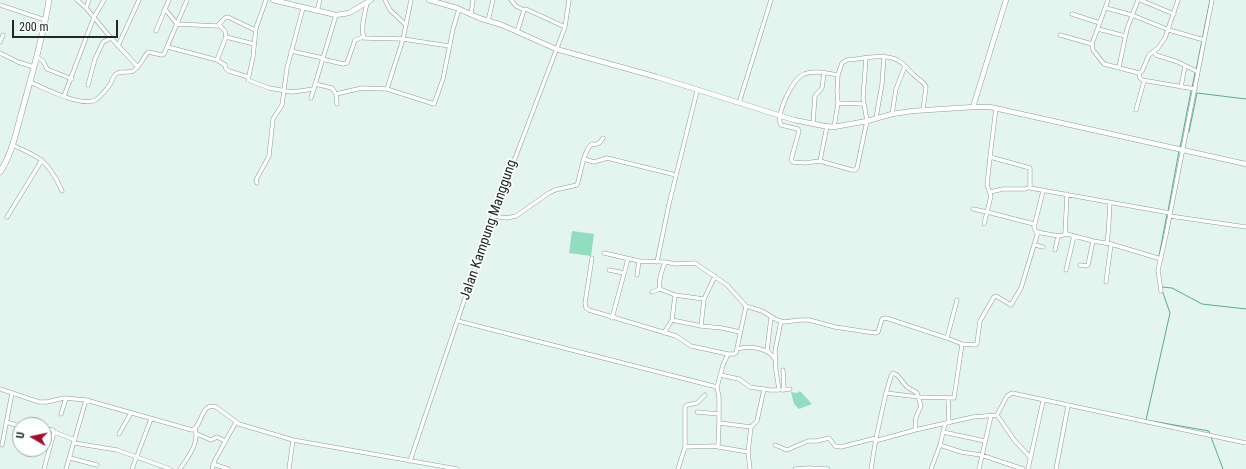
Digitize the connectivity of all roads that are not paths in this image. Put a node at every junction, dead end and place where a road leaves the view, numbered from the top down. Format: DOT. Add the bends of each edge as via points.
graph roads {
  1 [pos="48,0"];
  2 [pos="77,0"];
  3 [pos="89,0"];
  4 [pos="104,0"];
  5 [pos="139,0"];
  6 [pos="169,0"];
  7 [pos="187,0"];
  8 [pos="266,0"];
  9 [pos="276,0"];
  10 [pos="296,0"];
  11 [pos="320,0"];
  12 [pos="385,0"];
  13 [pos="411,0"];
  14 [pos="429,0"];
  15 [pos="473,0"];
  16 [pos="493,0"];
  17 [pos="510,0"];
  18 [pos="569,0"];
  19 [pos="771,0"];
  20 [pos="1006,0"];
  21 [pos="1108,0"];
  22 [pos="1139,0"];
  23 [pos="1178,0"];
  24 [pos="1212,0"];
  25 [pos="369,1"];
  26 [pos="443,2"];
  27 [pos="0,5"];
  28 [pos="294,6"];
  29 [pos="86,8"];
  30 [pos="303,8"];
  31 [pos="1106,8"];
  32 [pos="165,9"];
  33 [pos="459,9"];
  34 [pos="524,10"];
  35 [pos="317,11"];
  36 [pos="471,14"];
  37 [pos="1072,14"];
  38 [pos="1174,14"];
  39 [pos="1132,15"];
  40 [pos="336,16"];
  41 [pos="94,17"];
  42 [pos="45,20"];
  43 [pos="488,21"];
  44 [pos="1100,23"];
  45 [pos="177,24"];
  46 [pos="219,25"];
  47 [pos="406,25"];
  48 [pos="565,27"];
  49 [pos="1098,29"];
  50 [pos="255,30"];
  51 [pos="1169,30"];
  52 [pos="156,31"];
  53 [pos="518,32"];
  54 [pos="3,35"];
  55 [pos="1060,35"];
  56 [pos="1125,36"];
  57 [pos="226,37"];
  58 [pos="363,37"];
  59 [pos="111,38"];
  60 [pos="403,39"];
  61 [pos="1201,40"];
  62 [pos="0,42"];
  63 [pos="254,44"];
  64 [pos="1092,44"];
  65 [pos="118,46"];
  66 [pos="449,46"];
  67 [pos="168,47"];
  68 [pos="556,49"];
  69 [pos="291,51"];
  70 [pos="1154,52"];
  71 [pos="0,53"];
  72 [pos="884,56"];
  73 [pos="37,57"];
  74 [pos="866,58"];
  75 [pos="322,59"];
  76 [pos="216,60"];
  77 [pos="905,66"];
  78 [pos="1185,66"];
  79 [pos="34,67"];
  80 [pos="138,67"];
  81 [pos="1119,67"];
  82 [pos="1196,72"];
  83 [pos="824,73"];
  84 [pos="1139,73"];
  85 [pos="838,74"];
  86 [pos="248,77"];
  87 [pos="72,79"];
  88 [pos="1144,81"];
  89 [pos="30,82"];
  90 [pos="315,84"];
  91 [pos="88,85"];
  92 [pos="1181,87"];
  93 [pos="1192,88"];
  94 [pos="314,89"];
  95 [pos="387,89"];
  96 [pos="284,90"];
  97 [pos="697,91"];
  98 [pos="336,94"];
  99 [pos="64,96"];
  100 [pos="311,98"];
  101 [pos="739,103"];
  102 [pos="838,103"];
  103 [pos="337,104"];
  104 [pos="864,104"];
  105 [pos="973,107"];
  106 [pos="996,108"];
  107 [pos="923,110"];
  108 [pos="1136,110"];
  109 [pos="892,114"];
  110 [pos="780,115"];
  111 [pos="876,118"];
  112 [pos="867,121"];
  113 [pos="812,123"];
  114 [pos="827,126"];
  115 [pos="834,126"];
  116 [pos="603,138"];
  117 [pos="12,145"];
  118 [pos="1180,149"];
  119 [pos="990,157"];
  120 [pos="584,159"];
  121 [pos="42,160"];
  122 [pos="820,161"];
  123 [pos="1246,164"];
  124 [pos="0,172"];
  125 [pos="676,175"];
  126 [pos="257,183"];
  127 [pos="1030,188"];
  128 [pos="62,191"];
  129 [pos="1043,191"];
  130 [pos="990,192"];
  131 [pos="1067,194"];
  132 [pos="1110,202"];
  133 [pos="973,209"];
  134 [pos="987,212"];
  135 [pos="1169,214"];
  136 [pos="494,216"];
  137 [pos="7,217"];
  138 [pos="984,224"];
  139 [pos="1034,224"];
  140 [pos="1246,227"];
  141 [pos="1038,232"];
  142 [pos="1065,234"];
  143 [pos="1058,236"];
  144 [pos="1074,236"];
  145 [pos="1093,242"];
  146 [pos="1109,244"];
  147 [pos="1035,246"];
  148 [pos="1043,247"];
  149 [pos="1055,250"];
  150 [pos="604,253"];
  151 [pos="592,258"];
  152 [pos="628,259"];
  153 [pos="1160,259"];
  154 [pos="639,261"];
  155 [pos="657,262"];
  156 [pos="665,262"];
  157 [pos="1080,265"];
  158 [pos="609,270"];
  159 [pos="1066,270"];
  160 [pos="624,273"];
  161 [pos="637,275"];
  162 [pos="715,276"];
  163 [pos="1106,282"];
  164 [pos="660,289"];
  165 [pos="1161,291"];
  166 [pos="652,292"];
  167 [pos="675,296"];
  168 [pos="704,299"];
  169 [pos="957,300"];
  170 [pos="746,306"];
  171 [pos="771,317"];
  172 [pos="612,318"];
  173 [pos="672,320"];
  174 [pos="458,321"];
  175 [pos="781,321"];
  176 [pos="701,326"];
  177 [pos="740,332"];
  178 [pos="664,333"];
  179 [pos="947,338"];
  180 [pos="962,344"];
  181 [pos="737,350"];
  182 [pos="767,351"];
  183 [pos="728,354"];
  184 [pos="775,358"];
  185 [pos="783,370"];
  186 [pos="720,375"];
  187 [pos="717,387"];
  188 [pos="0,389"];
  189 [pos="764,389"];
  190 [pos="790,389"];
  191 [pos="779,390"];
  192 [pos="784,390"];
  193 [pos="12,393"];
  194 [pos="886,393"];
  195 [pos="705,395"];
  196 [pos="919,397"];
  197 [pos="66,398"];
  198 [pos="948,398"];
  199 [pos="86,400"];
  200 [pos="1043,400"];
  201 [pos="1068,406"];
  202 [pos="697,412"];
  203 [pos="131,413"];
  204 [pos="61,414"];
  205 [pos="719,414"];
  206 [pos="997,415"];
  207 [pos="991,416"];
  208 [pos="151,419"];
  209 [pos="6,422"];
  210 [pos="236,422"];
  211 [pos="719,423"];
  212 [pos="947,423"];
  213 [pos="12,424"];
  214 [pos="751,427"];
  215 [pos="195,429"];
  216 [pos="915,430"];
  217 [pos="54,432"];
  218 [pos="943,432"];
  219 [pos="119,434"];
  220 [pos="197,434"];
  221 [pos="293,440"];
  222 [pos="876,440"];
  223 [pos="985,440"];
  224 [pos="225,441"];
  225 [pos="74,442"];
  226 [pos="1246,443"];
  227 [pos="775,445"];
  228 [pos="940,445"];
  229 [pos="2,446"];
  230 [pos="718,446"];
  231 [pos="685,447"];
  232 [pos="748,452"];
  233 [pos="981,455"];
  234 [pos="137,456"];
  235 [pos="70,458"];
  236 [pos="1031,458"];
  237 [pos="410,461"];
  238 [pos="213,464"];
  239 [pos="97,466"];
  240 [pos="158,467"];
  241 [pos="44,469"];
  242 [pos="66,469"];
  243 [pos="132,469"];
  244 [pos="170,469"];
  245 [pos="180,469"];
  246 [pos="212,469"];
  247 [pos="227,469"];
  248 [pos="289,469"];
  249 [pos="457,469"];
  250 [pos="678,469"];
  251 [pos="750,469"];
  252 [pos="795,469"];
  253 [pos="828,469"];
  254 [pos="871,469"];
  255 [pos="931,469"];
  256 [pos="979,469"];
  257 [pos="1023,469"];
  258 [pos="1028,469"];
  259 [pos="1056,469"];
  1 -- 42 [label="main road"];
  2 -- 29 [label="street"];
  3 -- 29 [label="street"];
  4 -- 41 [label="street"];
  5 -- 65 [label="street"];
  6 -- 32 [label="street"];
  7 -- 45 [label="street"];
  8 -- 50 [label="street"];
  9 -- 28 [label="street"];
  10 -- 28 [label="street"];
  11 -- 35 [label="street"];
  12 -- 47 [label="street" via="389,9"];
  13 -- 47 [label="street"];
  14 -- 26 [label="street"];
  15 -- 36 [label="street"];
  16 -- 43 [label="street"];
  17 -- 34 [label="street"];
  18 -- 48 [label="street, Jalan Kampung Manggung"];
  19 -- 101 [label="street"];
  20 -- 105 [label="street"];
  21 -- 31 [label="street"];
  22 -- 38 [label="street"];
  22 -- 39 [label="street"];
  23 -- 38 [label="street"];
  24 -- 61 [label="street"];
  25 -- 40 [label="street" via="349,13"];
  25 -- 58 [label="street"];
  26 -- 33 [label="street"];
  27 -- 42 [label="street"];
  28 -- 30 [label="street"];
  29 -- 41 [label="street"];
  30 -- 35 [label="street"];
  30 -- 69 [label="street"];
  31 -- 39 [label="street"];
  31 -- 44 [label="street"];
  32 -- 45 [label="street"];
  32 -- 52 [label="street"];
  33 -- 36 [label="street"];
  33 -- 66 [label="street"];
  34 -- 48 [label="street" via="527,9"];
  34 -- 53 [label="street"];
  35 -- 40 [label="street"];
  36 -- 43 [label="street"];
  37 -- 44 [label="street"];
  38 -- 51 [label="street"];
  39 -- 51 [label="street"];
  39 -- 56 [label="street"];
  40 -- 75 [label="street"];
  41 -- 59 [label="street"];
  41 -- 87 [label="street"];
  42 -- 73 [label="main road"];
  43 -- 53 [label="street"];
  44 -- 49 [label="street"];
  45 -- 46 [label="street"];
  45 -- 67 [label="street"];
  46 -- 50 [label="street" via="228,17"];
  46 -- 57 [label="street"];
  47 -- 60 [label="street"];
  48 -- 68 [label="street, Jalan Kampung Manggung"];
  49 -- 56 [label="street"];
  49 -- 64 [label="street"];
  50 -- 63 [label="street"];
  51 -- 61 [label="street"];
  51 -- 70 [label="street"];
  53 -- 68 [label="street"];
  54 -- 62 [label="street"];
  55 -- 64 [label="street"];
  56 -- 81 [label="street"];
  57 -- 63 [label="street"];
  57 -- 76 [label="street"];
  58 -- 60 [label="street"];
  58 -- 75 [label="street" via="355,40 347,63"];
  59 -- 65 [label="street"];
  59 -- 91 [label="street" via="103,42"];
  60 -- 66 [label="street"];
  60 -- 95 [label="street"];
  61 -- 82 [label="street"];
  63 -- 86 [label="street"];
  64 -- 81 [label="street" via="1101,62"];
  65 -- 80 [label="street"];
  66 -- 95 [label="street" via="434,104"];
  67 -- 76 [label="street"];
  67 -- 80 [label="street" via="162,55 148,52"];
  68 -- 97 [label="street"];
  68 -- 136 [label="street, Jalan Kampung Manggung"];
  69 -- 75 [label="street"];
  69 -- 96 [label="street"];
  70 -- 78 [label="street"];
  70 -- 84 [label="street" via="1149,55 1142,72"];
  71 -- 79 [label="street"];
  72 -- 74 [label="street"];
  72 -- 77 [label="street" via="896,59"];
  72 -- 111 [label="street"];
  73 -- 79 [label="main road"];
  73 -- 87 [label="street" via="47,69"];
  74 -- 85 [label="street" via="844,61"];
  74 -- 104 [label="street"];
  75 -- 90 [label="street"];
  76 -- 86 [label="street" via="229,71"];
  77 -- 107 [label="street" via="925,83"];
  77 -- 109 [label="street" via="896,90"];
  78 -- 82 [label="street"];
  78 -- 92 [label="street"];
  79 -- 89 [label="main road"];
  80 -- 99 [label="street" via="131,72 115,74 105,92 93,101"];
  81 -- 84 [label="street"];
  82 -- 93 [label="street"];
  83 -- 85 [label="street"];
  83 -- 110 [label="street" via="804,73 798,77 790,88"];
  83 -- 113 [label="street" via="822,88 815,96"];
  84 -- 88 [label="street" via="1140,79"];
  85 -- 102 [label="street"];
  86 -- 96 [label="street" via="251,82"];
  87 -- 99 [label="street"];
  88 -- 92 [label="street"];
  88 -- 108 [label="street"];
  89 -- 99 [label="street"];
  89 -- 117 [label="main road"];
  90 -- 94 [label="street"];
  90 -- 98 [label="street" via="332,88"];
  92 -- 93 [label="street"];
  93 -- 118 [label="street"];
  94 -- 96 [label="street" via="297,92"];
  94 -- 100 [label="street"];
  95 -- 98 [label="street" via="362,88"];
  96 -- 126 [label="street" via="282,107 273,119 269,156 256,180"];
  97 -- 101 [label="street"];
  97 -- 125 [label="street"];
  98 -- 103 [label="street"];
  101 -- 110 [label="street"];
  102 -- 104 [label="street"];
  102 -- 115 [label="street"];
  104 -- 112 [label="street"];
  105 -- 106 [label="street"];
  105 -- 107 [label="street"];
  106 -- 118 [label="street"];
  106 -- 119 [label="street"];
  107 -- 109 [label="street"];
  109 -- 111 [label="street"];
  110 -- 113 [label="street"];
  110 -- 122 [label="street" via="779,124 799,131 791,161"];
  111 -- 112 [label="street"];
  112 -- 115 [label="street"];
  112 -- 122 [label="street" via="859,163 855,170"];
  113 -- 114 [label="street"];
  114 -- 115 [label="street"];
  114 -- 122 [label="street"];
  116 -- 120 [label="street" via="599,144 590,145"];
  117 -- 121 [label="street"];
  117 -- 124 [label="main road"];
  118 -- 123 [label="street"];
  118 -- 135 [label="street"];
  119 -- 127 [label="street" via="1030,168"];
  119 -- 130 [label="street" via="987,178"];
  120 -- 125 [label="street" via="594,162 606,157"];
  120 -- 136 [label="street" via="577,185 549,193 512,218"];
  121 -- 128 [label="street" via="51,170"];
  121 -- 137 [label="street"];
  125 -- 155 [label="street"];
  127 -- 129 [label="street"];
  127 -- 130 [label="street"];
  129 -- 131 [label="street"];
  129 -- 139 [label="street"];
  130 -- 134 [label="street" via="991,199"];
  131 -- 132 [label="street"];
  131 -- 142 [label="street"];
  132 -- 135 [label="street"];
  132 -- 146 [label="street"];
  133 -- 134 [label="street"];
  134 -- 138 [label="street"];
  134 -- 139 [label="street"];
  135 -- 140 [label="street"];
  135 -- 153 [label="street"];
  136 -- 174 [label="street, Jalan Kampung Manggung"];
  139 -- 141 [label="street" via="1034,229"];
  141 -- 143 [label="street"];
  141 -- 147 [label="street"];
  142 -- 143 [label="street"];
  142 -- 144 [label="street"];
  143 -- 149 [label="street"];
  144 -- 145 [label="street"];
  144 -- 159 [label="street"];
  145 -- 146 [label="street"];
  145 -- 157 [label="street" via="1088,264"];
  146 -- 153 [label="street"];
  146 -- 163 [label="street"];
  147 -- 148 [label="street"];
  147 -- 180 [label="street" via="1021,288 1011,305 995,296 980,321 977,344"];
  150 -- 152 [label="street"];
  151 -- 172 [label="street" via="585,307"];
  152 -- 154 [label="street"];
  152 -- 160 [label="street"];
  153 -- 165 [label="street" via="1158,274"];
  154 -- 155 [label="street"];
  154 -- 161 [label="street"];
  155 -- 156 [label="street"];
  156 -- 162 [label="street" via="695,263"];
  156 -- 164 [label="street" via="660,275"];
  158 -- 160 [label="street"];
  160 -- 172 [label="street"];
  162 -- 168 [label="street"];
  162 -- 170 [label="street"];
  164 -- 166 [label="street"];
  164 -- 167 [label="street"];
  167 -- 168 [label="street"];
  167 -- 173 [label="street"];
  168 -- 176 [label="street"];
  169 -- 179 [label="street"];
  170 -- 171 [label="street"];
  170 -- 177 [label="street"];
  171 -- 175 [label="street"];
  171 -- 182 [label="street"];
  172 -- 178 [label="street"];
  173 -- 176 [label="street"];
  173 -- 178 [label="street"];
  174 -- 187 [label="street"];
  174 -- 237 [label="street, Jalan Kampung Manggung"];
  175 -- 179 [label="street" via="809,320 849,330 875,333 878,332 882,319 886,318"];
  175 -- 184 [label="street"];
  176 -- 177 [label="street"];
  177 -- 181 [label="street"];
  178 -- 183 [label="street" via="676,336 691,346"];
  179 -- 180 [label="street"];
  180 -- 198 [label="street" via="954,397"];
  181 -- 182 [label="street" via="753,348"];
  181 -- 183 [label="street" via="734,354"];
  182 -- 184 [label="street"];
  183 -- 186 [label="street"];
  184 -- 191 [label="street"];
  185 -- 192 [label="street"];
  186 -- 187 [label="street"];
  186 -- 189 [label="street" via="737,378 747,386"];
  187 -- 205 [label="street"];
  188 -- 193 [label="street"];
  189 -- 191 [label="street"];
  189 -- 214 [label="street" via="757,421"];
  190 -- 192 [label="street"];
  191 -- 192 [label="street"];
  193 -- 197 [label="street" via="39,402"];
  193 -- 209 [label="street"];
  194 -- 196 [label="street"];
  194 -- 196 [label="street" via="894,373"];
  194 -- 222 [label="street"];
  195 -- 231 [label="street" via="699,401 685,407"];
  196 -- 198 [label="street"];
  196 -- 216 [label="street" via="921,406 916,417"];
  197 -- 199 [label="street"];
  197 -- 204 [label="street"];
  198 -- 212 [label="street"];
  199 -- 203 [label="street"];
  199 -- 225 [label="street"];
  200 -- 201 [label="street"];
  200 -- 206 [label="street" via="1010,394"];
  200 -- 236 [label="street"];
  201 -- 226 [label="street"];
  201 -- 259 [label="street"];
  202 -- 205 [label="street"];
  203 -- 208 [label="street"];
  203 -- 219 [label="street"];
  205 -- 211 [label="street"];
  206 -- 207 [label="street"];
  206 -- 236 [label="street" via="1015,441"];
  207 -- 212 [label="street"];
  207 -- 223 [label="street"];
  208 -- 215 [label="street" via="190,430"];
  208 -- 234 [label="street"];
  209 -- 213 [label="street"];
  209 -- 229 [label="street"];
  210 -- 215 [label="street" via="216,407 208,406"];
  210 -- 221 [label="street"];
  210 -- 224 [label="street"];
  211 -- 214 [label="street"];
  211 -- 230 [label="street"];
  212 -- 216 [label="street"];
  212 -- 218 [label="street"];
  214 -- 232 [label="street"];
  215 -- 220 [label="street"];
  216 -- 222 [label="street"];
  217 -- 225 [label="street"];
  217 -- 241 [label="street"];
  218 -- 223 [label="street"];
  218 -- 228 [label="street"];
  220 -- 224 [label="street" via="211,440 217,437"];
  220 -- 245 [label="street" via="194,446"];
  221 -- 237 [label="street"];
  221 -- 248 [label="street"];
  222 -- 227 [label="street" via="836,447 829,438 810,441 787,450"];
  222 -- 254 [label="street"];
  223 -- 233 [label="street"];
  224 -- 238 [label="street"];
  225 -- 234 [label="street"];
  225 -- 235 [label="street"];
  228 -- 233 [label="street"];
  228 -- 255 [label="street"];
  230 -- 231 [label="street"];
  230 -- 232 [label="street"];
  231 -- 250 [label="street"];
  232 -- 251 [label="street"];
  233 -- 256 [label="street"];
  233 -- 257 [label="street"];
  234 -- 240 [label="street"];
  234 -- 243 [label="street"];
  235 -- 239 [label="street"];
  235 -- 242 [label="street"];
  236 -- 258 [label="street"];
  237 -- 249 [label="street"];
  238 -- 246 [label="street"];
  238 -- 247 [label="street"];
  240 -- 244 [label="street"];
  252 -- 253 [label="street"];
}
